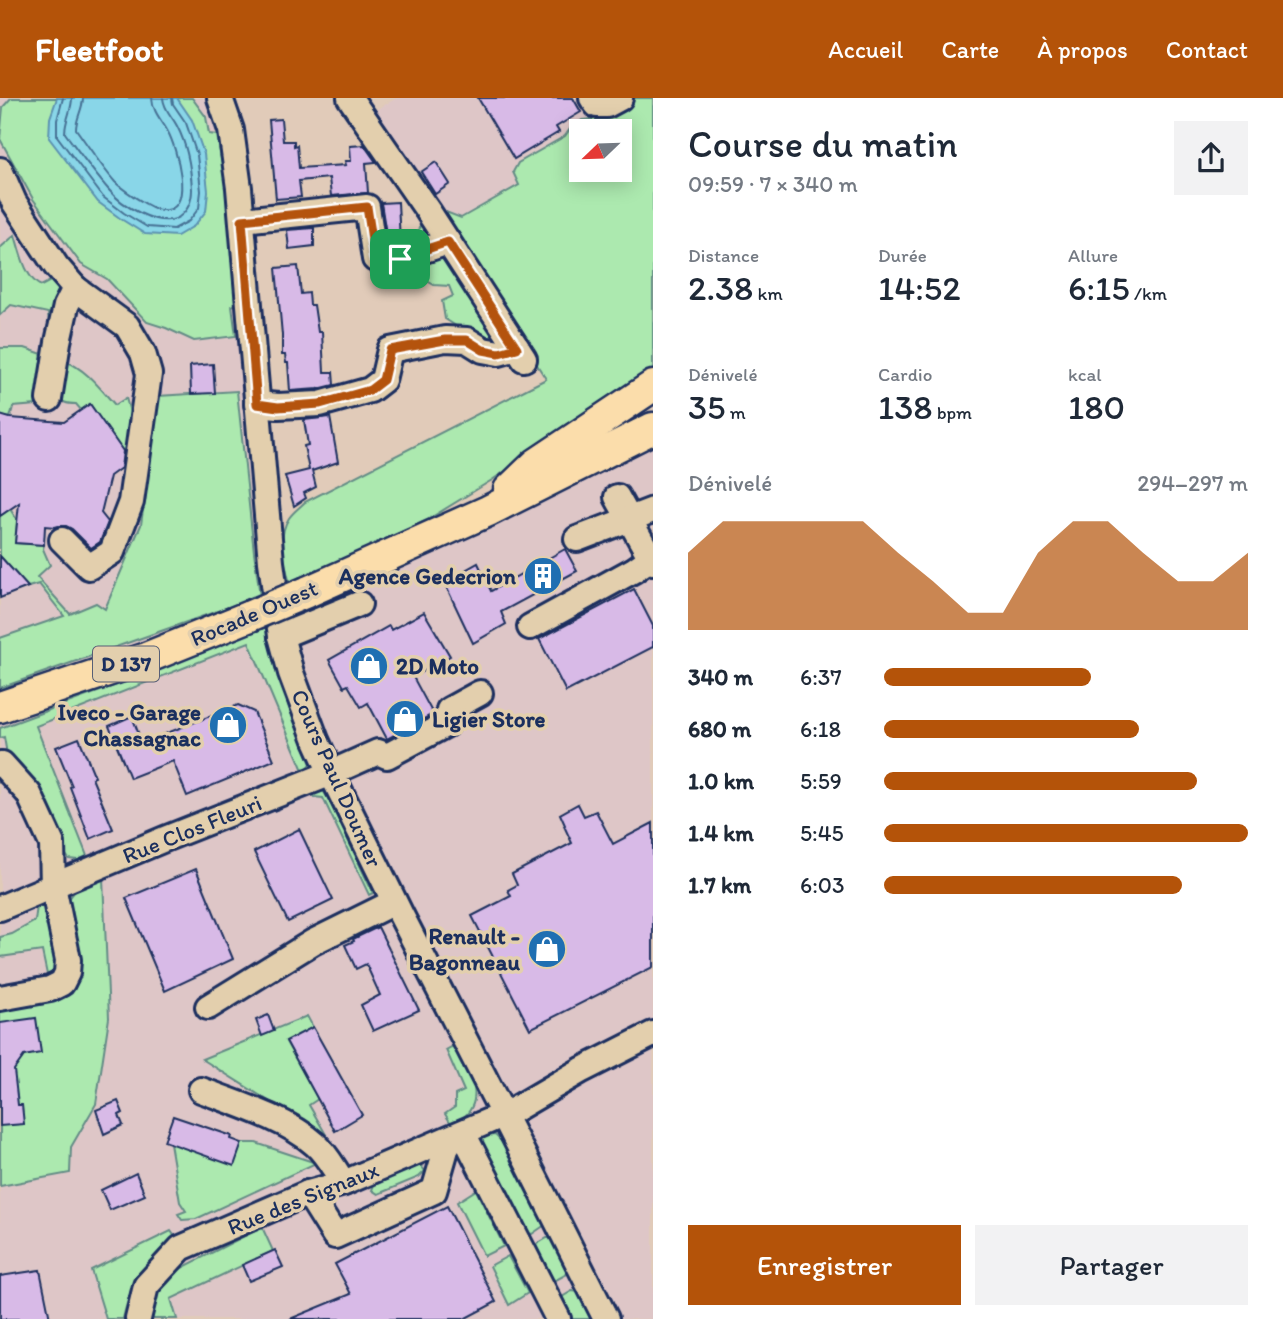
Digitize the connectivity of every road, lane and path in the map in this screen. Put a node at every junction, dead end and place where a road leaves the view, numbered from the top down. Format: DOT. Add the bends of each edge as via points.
graph roads {
  1 [pos="350,98"];
  2 [pos="593,98"];
  3 [pos="620,98"];
  4 [pos="220,100"];
  5 [pos="0,170"];
  6 [pos="7,194"];
  7 [pos="242,220"];
  8 [pos="448,242"];
  9 [pos="75,288"];
  10 [pos="653,386"];
  11 [pos="49,399"];
  12 [pos="257,404"];
  13 [pos="653,428"];
  14 [pos="617,497"];
  15 [pos="653,510"];
  16 [pos="488,511"];
  17 [pos="629,520"];
  18 [pos="577,539"];
  19 [pos="62,540"];
  20 [pos="650,553"];
  21 [pos="359,604"];
  22 [pos="530,627"];
  23 [pos="281,636"];
  24 [pos="480,693"];
  25 [pos="0,707"];
  26 [pos="0,764"];
  27 [pos="331,773"];
  28 [pos="53,886"];
  29 [pos="394,902"];
  30 [pos="0,908"];
  31 [pos="0,998"];
  32 [pos="208,1007"];
  33 [pos="653,1034"];
  34 [pos="201,1090"];
  35 [pos="503,1114"];
  36 [pos="456,1136"];
  37 [pos="344,1183"];
  38 [pos="308,1194"];
  39 [pos="138,1319"];
  40 [pos="558,1319"];
  41 [pos="606,1319"];
  1 -- 8 [label="street"];
  2 -- 3 [label="street" via="597,105 607,106"];
  4 -- 7 [label="street, Cours Paul Doumer" via="235,152"];
  5 -- 6 [label="street"];
  6 -- 9 [label="street"];
  7 -- 8 [label="street" via="367,207 375,259 385,263"];
  7 -- 12 [label="street, Cours Paul Doumer"];
  8 -- 12 [label="street" via="520,354 483,350 467,340 390,350 383,380 370,390 320,404"];
  9 -- 11 [label="street" via="66,306"];
  9 -- 19 [label="street" via="127,326 149,374 131,502 112,552 89,567"];
  10 -- 16 [label="main road, D 137" via="536,464"];
  12 -- 23 [label="street, Cours Paul Doumer"];
  13 -- 16 [label="main road, Rocade Ouest / D 137"];
  14 -- 17 [label="street"];
  15 -- 17 [label="street"];
  16 -- 25 [label="main road, Rocade Ouest / D 137, bridge" via="146,658"];
  17 -- 18 [label="street"];
  17 -- 20 [label="street"];
  20 -- 22 [label="street" via="634,570"];
  21 -- 23 [label="street"];
  23 -- 27 [label="street, Cours Paul Doumer" via="302,704"];
  24 -- 27 [label="street, Rue Clos Fleuri" via="449,710 447,724 387,756 378,752"];
  26 -- 28 [label="street" via="29,794 52,844"];
  27 -- 28 [label="street, Rue Clos Fleuri"];
  27 -- 29 [label="street, Cours Paul Doumer"];
  28 -- 30 [label="street, Rue Clos Fleuri"];
  28 -- 31 [label="street" via="68,960 62,984"];
  29 -- 32 [label="street" via="313,942"];
  29 -- 35 [label="street, Cours Paul Doumer"];
  33 -- 35 [label="street, Rue des Signaux"];
  34 -- 37 [label="street" via="261,1113 316,1144"];
  35 -- 36 [label="street, Rue des Signaux"];
  35 -- 41 [label="street, Cours Paul Doumer"];
  36 -- 37 [label="street, Rue des Signaux"];
  36 -- 38 [label="street" via="434,1191 335,1236"];
  36 -- 40 [label="street"];
  37 -- 38 [label="street, Rue des Signaux"];
  38 -- 39 [label="street, Rue des Signaux" via="181,1248 146,1286"];
}
